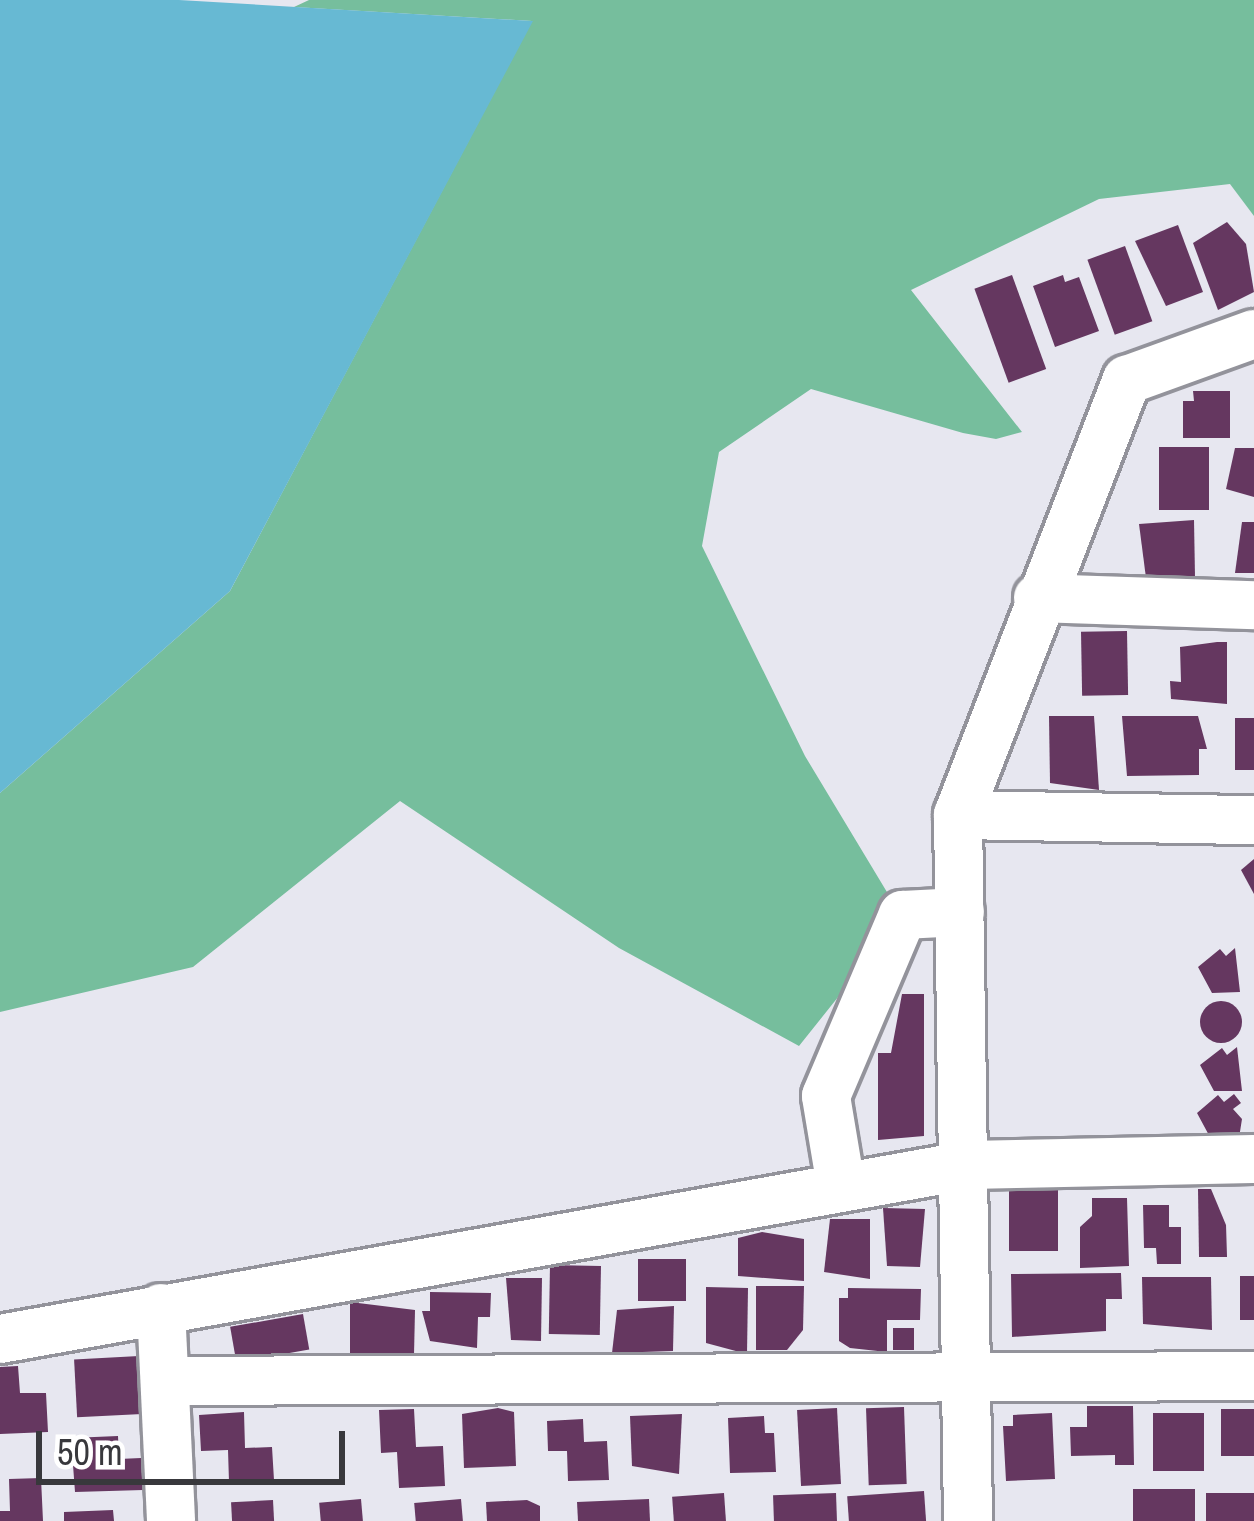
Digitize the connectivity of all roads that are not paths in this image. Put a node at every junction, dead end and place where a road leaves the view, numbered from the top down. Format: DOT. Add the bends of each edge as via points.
graph roads {
  1 [pos="1254,334"];
  2 [pos="1038,598"];
  3 [pos="1254,605"];
  4 [pos="958,815"];
  5 [pos="1254,820"];
  6 [pos="960,912"];
  7 [pos="1254,1159"];
  8 [pos="968,1165"];
  9 [pos="841,1186"];
  10 [pos="161,1308"];
  11 [pos="0,1339"];
  12 [pos="1254,1376"];
  13 [pos="965,1378"];
  14 [pos="167,1382"];
  15 [pos="171,1521"];
  16 [pos="968,1521"];
  1 -- 2 [label="street" via="1127,380"];
  2 -- 3 [label="street"];
  2 -- 4 [label="street"];
  4 -- 5 [label="street"];
  4 -- 6 [label="street"];
  6 -- 8 [label="street"];
  6 -- 9 [label="street" via="903,915 826,1096"];
  7 -- 8 [label="street"];
  8 -- 9 [label="street"];
  8 -- 13 [label="street"];
  9 -- 10 [label="street"];
  10 -- 11 [label="street"];
  10 -- 14 [label="street"];
  12 -- 13 [label="street"];
  13 -- 14 [label="street"];
  13 -- 16 [label="street"];
  14 -- 15 [label="street"];
}
